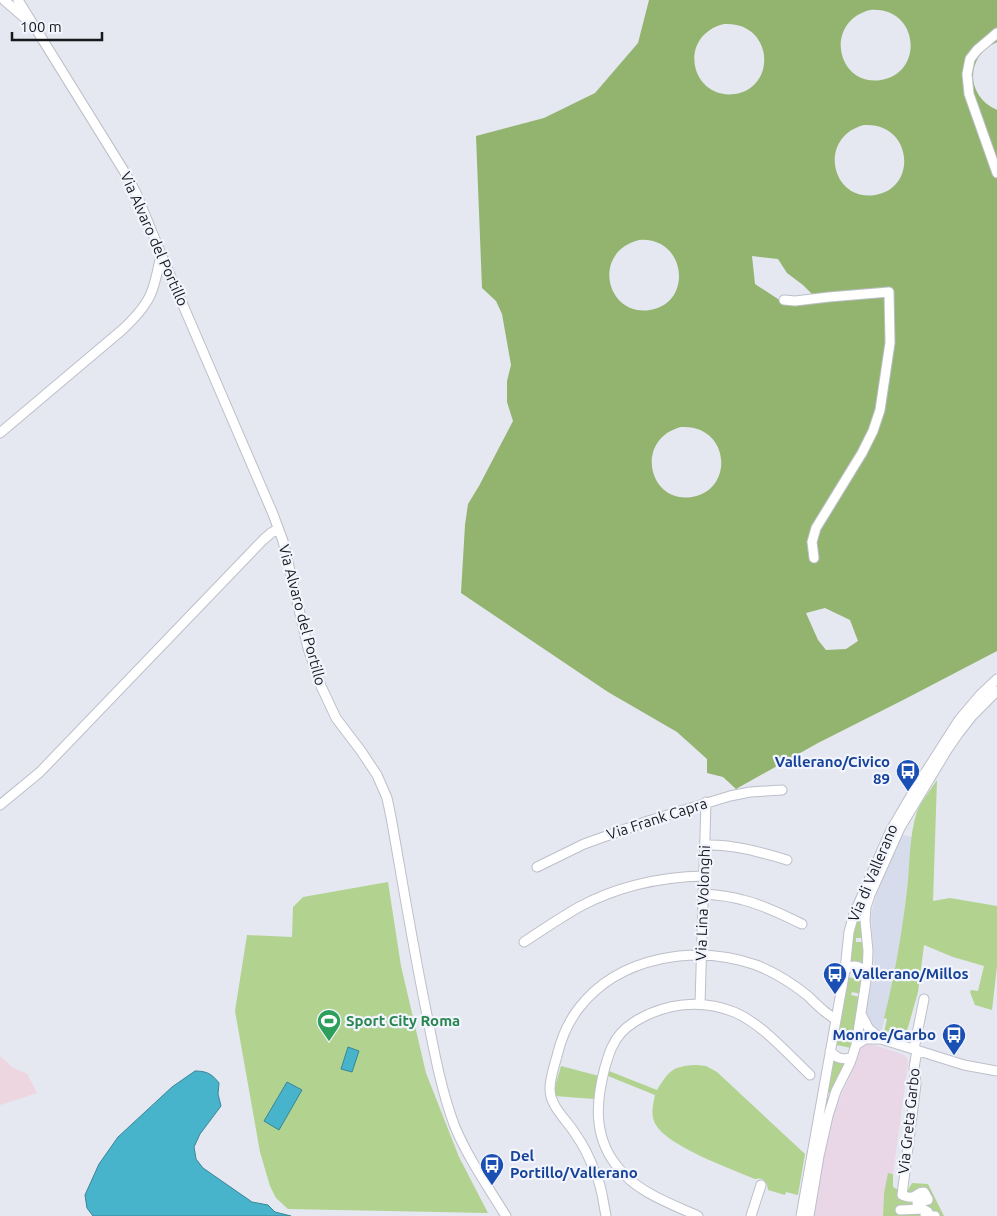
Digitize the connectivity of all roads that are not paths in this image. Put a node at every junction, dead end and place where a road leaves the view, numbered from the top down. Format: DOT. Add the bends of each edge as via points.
graph roads {
  1 [pos="4,0"];
  2 [pos="18,0"];
  3 [pos="37,32"];
  4 [pos="997,33"];
  5 [pos="997,172"];
  6 [pos="161,254"];
  7 [pos="784,300"];
  8 [pos="0,433"];
  9 [pos="278,529"];
  10 [pos="814,558"];
  11 [pos="997,680"];
  12 [pos="997,691"];
  13 [pos="782,790"];
  14 [pos="706,802"];
  15 [pos="0,805"];
  16 [pos="705,845"];
  17 [pos="787,860"];
  18 [pos="537,867"];
  19 [pos="704,876"];
  20 [pos="704,894"];
  21 [pos="802,924"];
  22 [pos="524,942"];
  23 [pos="701,955"];
  24 [pos="844,970"];
  25 [pos="867,974"];
  26 [pos="924,998"];
  27 [pos="700,1004"];
  28 [pos="861,1014"];
  29 [pos="836,1020"];
  30 [pos="881,1039"];
  31 [pos="856,1045"];
  32 [pos="916,1050"];
  33 [pos="830,1051"];
  34 [pos="852,1058"];
  35 [pos="997,1071"];
  36 [pos="810,1075"];
  37 [pos="761,1185"];
  38 [pos="902,1193"];
  39 [pos="924,1212"];
  40 [pos="901,1213"];
  41 [pos="506,1216"];
  42 [pos="606,1216"];
  43 [pos="698,1216"];
  44 [pos="750,1216"];
  45 [pos="801,1216"];
  46 [pos="809,1216"];
  1 -- 3 [label="street, Via Alvaro del Portillo"];
  2 -- 3 [label="street, Via Alvaro del Portillo"];
  3 -- 6 [label="street, Via Alvaro del Portillo" via="124,171"];
  4 -- 5 [label="street" via="970,59 967,74 969,94"];
  6 -- 8 [label="street" via="154,289 139,313"];
  6 -- 9 [label="street, Via Alvaro del Portillo"];
  7 -- 10 [label="street" via="889,292 890,343 880,410 862,453 816,528 812,542"];
  9 -- 15 [label="street" via="263,540 40,772"];
  9 -- 41 [label="street, Via Alvaro del Portillo" via="320,686 336,718 373,767 384,790 423,999 449,1110 478,1171"];
  11 -- 24 [label="street, Via di Vallerano" via="955,724 891,830 853,918"];
  12 -- 25 [label="street, Via di Vallerano" via="978,708 958,734 891,846 866,907"];
  13 -- 14 [label="street, Via Frank Capra" via="736,794"];
  14 -- 16 [label="street, Via Lina Volonghi"];
  14 -- 18 [label="street, Via Frank Capra" via="615,832"];
  16 -- 17 [label="street" via="727,845"];
  16 -- 19 [label="street, Via Lina Volonghi"];
  19 -- 20 [label="street, Via Lina Volonghi"];
  19 -- 22 [label="street" via="655,880 615,891 578,907"];
  20 -- 21 [label="street" via="752,902"];
  20 -- 23 [label="street, Via Lina Volonghi"];
  23 -- 27 [label="street, Via Lina Volonghi"];
  23 -- 29 [label="street" via="745,962 771,972 800,990"];
  23 -- 42 [label="street" via="660,959 621,974 586,1000 564,1034 551,1079 551,1096 594,1169"];
  24 -- 25 [label="street" via="852,965"];
  24 -- 29 [label="street, Via di Vallerano"];
  25 -- 28 [label="street, Via di Vallerano"];
  26 -- 32 [label="street, Via Greta Garbo"];
  27 -- 36 [label="street" via="728,1010 747,1019"];
  27 -- 43 [label="street" via="662,1009 636,1020 616,1038 602,1080 598,1109 602,1136 617,1167 647,1193"];
  28 -- 30 [label="street" via="869,1029"];
  28 -- 31 [label="street, Via di Vallerano"];
  29 -- 33 [label="street, Via di Vallerano"];
  30 -- 31 [label="street" via="865,1039"];
  30 -- 32 [label="street"];
  31 -- 34 [label="street, Via di Vallerano"];
  32 -- 35 [label="street"];
  32 -- 38 [label="street, Via Greta Garbo" via="916,1084"];
  33 -- 34 [label="street" via="839,1058"];
  33 -- 45 [label="street, Via di Vallerano"];
  34 -- 46 [label="street, Via di Vallerano" via="836,1091 826,1123"];
  37 -- 44 [label="street"];
  38 -- 39 [label="street" via="914,1197 924,1192 928,1200 918,1203"];
  38 -- 40 [label="street, Via Greta Garbo"];
  39 -- 40 [label="street"];
}
